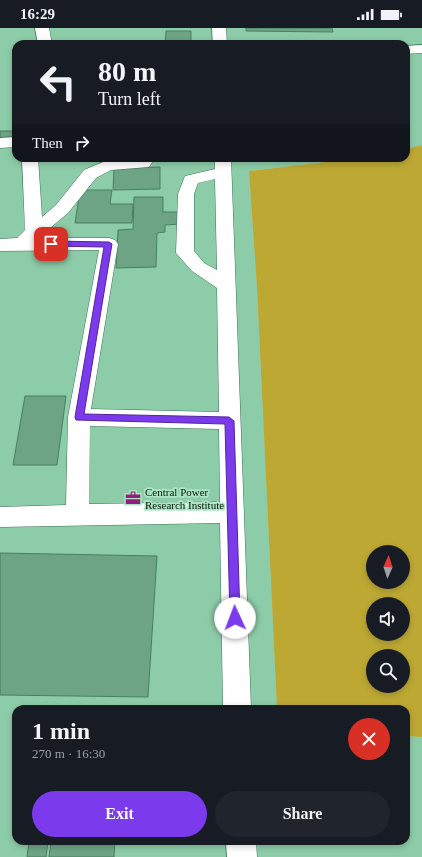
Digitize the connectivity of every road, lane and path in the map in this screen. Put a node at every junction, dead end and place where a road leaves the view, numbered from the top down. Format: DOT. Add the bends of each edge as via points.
graph roads {
  1 [pos="42,28"];
  2 [pos="219,28"];
  3 [pos="45,40"];
  4 [pos="220,40"];
  5 [pos="422,49"];
  6 [pos="410,50"];
  7 [pos="12,142"];
  8 [pos="0,143"];
  9 [pos="30,162"];
  10 [pos="144,162"];
  11 [pos="223,165"];
  12 [pos="28,238"];
  13 [pos="0,245"];
  14 [pos="226,285"];
  15 [pos="79,417"];
  16 [pos="229,421"];
  17 [pos="232,512"];
  18 [pos="76,514"];
  19 [pos="0,517"];
  20 [pos="237,705"];
  21 [pos="241,845"];
  22 [pos="242,857"];
  1 -- 3 [label="lane"];
  2 -- 4 [label="lane"];
  5 -- 6 [label="lane"];
  7 -- 8 [label="lane"];
  9 -- 12 [label="lane"];
  10 -- 12 [label="lane" via="108,165 90,174 62,209"];
  11 -- 14 [label="lane"];
  11 -- 14 [label="lane" via="191,180 186,194 185,253 198,267"];
  12 -- 13 [label="lane"];
  12 -- 15 [label="lane" via="109,244"];
  14 -- 16 [label="lane"];
  15 -- 16 [label="lane"];
  15 -- 18 [label="lane"];
  16 -- 17 [label="lane"];
  17 -- 18 [label="lane"];
  17 -- 20 [label="lane"];
  18 -- 19 [label="lane"];
  21 -- 22 [label="lane"];
}
